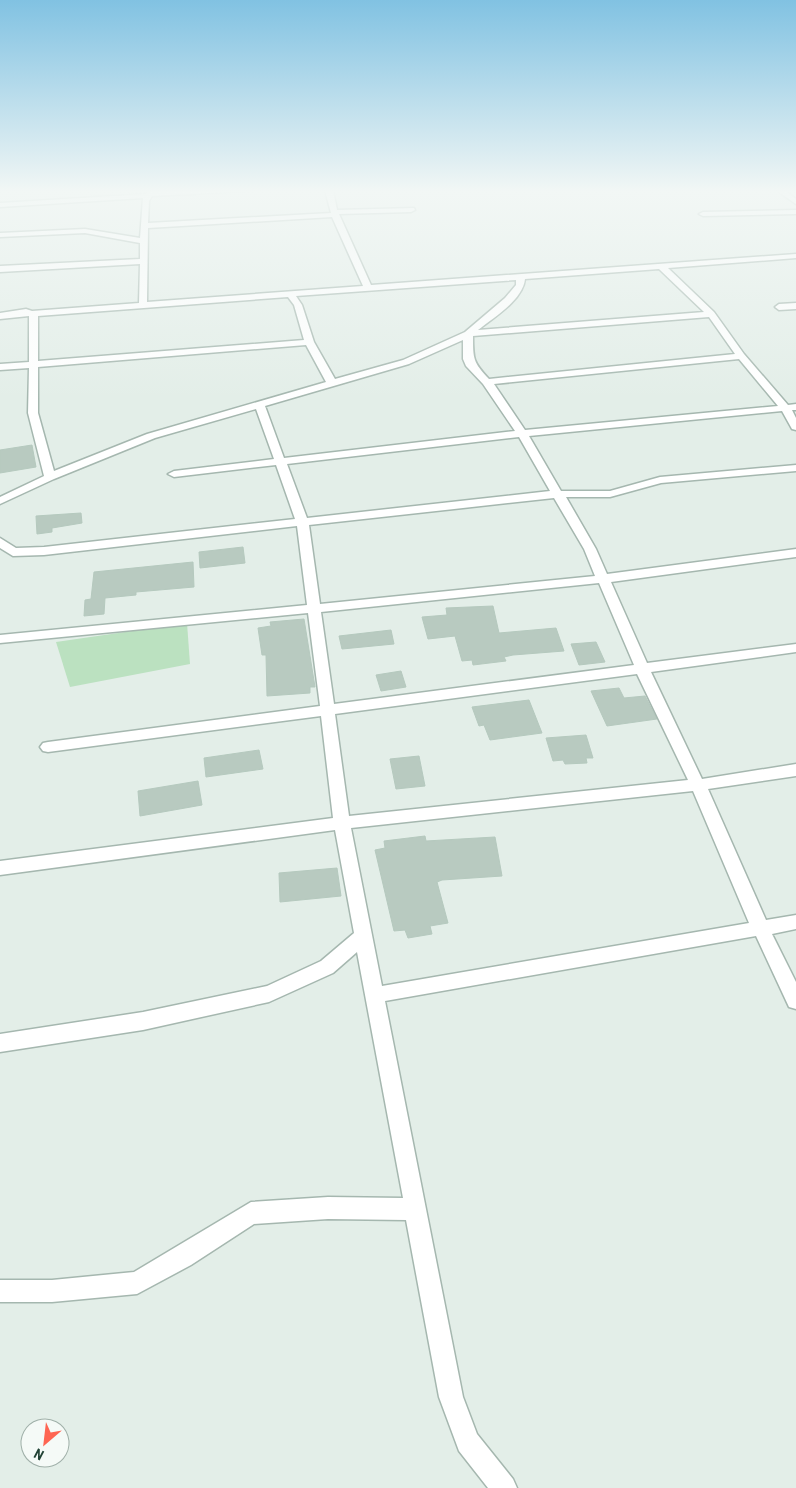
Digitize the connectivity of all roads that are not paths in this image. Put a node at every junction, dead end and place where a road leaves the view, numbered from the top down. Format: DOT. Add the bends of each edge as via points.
graph roads {
  1 [pos="355,259"];
  2 [pos="750,259"];
  3 [pos="143,261"];
  4 [pos="661,266"];
  5 [pos="0,269"];
  6 [pos="521,277"];
  7 [pos="368,288"];
  8 [pos="290,294"];
  9 [pos="143,306"];
  10 [pos="796,306"];
  11 [pos="779,307"];
  12 [pos="0,308"];
  13 [pos="34,314"];
  14 [pos="711,314"];
  15 [pos="0,316"];
  16 [pos="468,334"];
  17 [pos="309,342"];
  18 [pos="742,356"];
  19 [pos="34,364"];
  20 [pos="0,367"];
  21 [pos="487,382"];
  22 [pos="332,383"];
  23 [pos="259,403"];
  24 [pos="790,407"];
  25 [pos="796,427"];
  26 [pos="522,434"];
  27 [pos="281,463"];
  28 [pos="796,468"];
  29 [pos="174,474"];
  30 [pos="50,477"];
  31 [pos="557,494"];
  32 [pos="0,501"];
  33 [pos="303,524"];
  34 [pos="0,542"];
  35 [pos="796,553"];
  36 [pos="604,578"];
  37 [pos="314,610"];
  38 [pos="0,638"];
  39 [pos="796,648"];
  40 [pos="642,669"];
  41 [pos="327,709"];
  42 [pos="48,747"];
  43 [pos="796,770"];
  44 [pos="698,784"];
  45 [pos="342,823"];
  46 [pos="0,868"];
  47 [pos="796,922"];
  48 [pos="760,927"];
  49 [pos="364,935"];
  50 [pos="375,995"];
  51 [pos="796,1001"];
  52 [pos="0,1042"];
  53 [pos="416,1209"];
  54 [pos="0,1291"];
  55 [pos="504,1488"];
  1 -- 7 [label="street"];
  2 -- 4 [label="street"];
  3 -- 5 [label="street"];
  3 -- 9 [label="street"];
  4 -- 6 [label="street"];
  4 -- 14 [label="street"];
  6 -- 7 [label="street"];
  6 -- 16 [label="street" via="520,285 508,300"];
  7 -- 8 [label="street"];
  8 -- 9 [label="street"];
  8 -- 17 [label="street" via="298,306"];
  9 -- 13 [label="street"];
  10 -- 11 [label="street"];
  12 -- 13 [label="street"];
  13 -- 15 [label="street"];
  13 -- 19 [label="street"];
  14 -- 16 [label="street"];
  14 -- 18 [label="street"];
  16 -- 21 [label="street" via="468,359"];
  16 -- 22 [label="street" via="406,362"];
  17 -- 19 [label="street"];
  17 -- 22 [label="street"];
  18 -- 21 [label="street"];
  18 -- 24 [label="street"];
  19 -- 20 [label="street"];
  19 -- 30 [label="street" via="33,413"];
  21 -- 26 [label="street"];
  22 -- 23 [label="street"];
  23 -- 27 [label="street"];
  23 -- 30 [label="street" via="152,436"];
  24 -- 25 [label="street"];
  24 -- 26 [label="street"];
  26 -- 27 [label="street"];
  26 -- 31 [label="street"];
  27 -- 29 [label="street"];
  27 -- 33 [label="street"];
  28 -- 31 [label="street" via="660,480 610,494"];
  30 -- 32 [label="street"];
  31 -- 33 [label="street"];
  31 -- 36 [label="street"];
  33 -- 34 [label="street" via="44,551 13,552"];
  33 -- 37 [label="street"];
  35 -- 36 [label="street"];
  36 -- 37 [label="street"];
  36 -- 40 [label="street"];
  37 -- 38 [label="street"];
  37 -- 41 [label="street"];
  39 -- 40 [label="street"];
  40 -- 41 [label="street"];
  40 -- 44 [label="street"];
  41 -- 42 [label="street"];
  41 -- 45 [label="street"];
  43 -- 44 [label="street"];
  44 -- 45 [label="street"];
  44 -- 48 [label="street"];
  45 -- 46 [label="street"];
  45 -- 49 [label="street"];
  47 -- 48 [label="street"];
  48 -- 50 [label="street"];
  48 -- 51 [label="street"];
  49 -- 50 [label="street"];
  49 -- 52 [label="street" via="327,967 269,994 143,1021"];
  50 -- 53 [label="street"];
  53 -- 54 [label="street" via="328,1208 251,1213 137,1283 52,1291"];
  53 -- 55 [label="street" via="451,1397 468,1442"];
}
